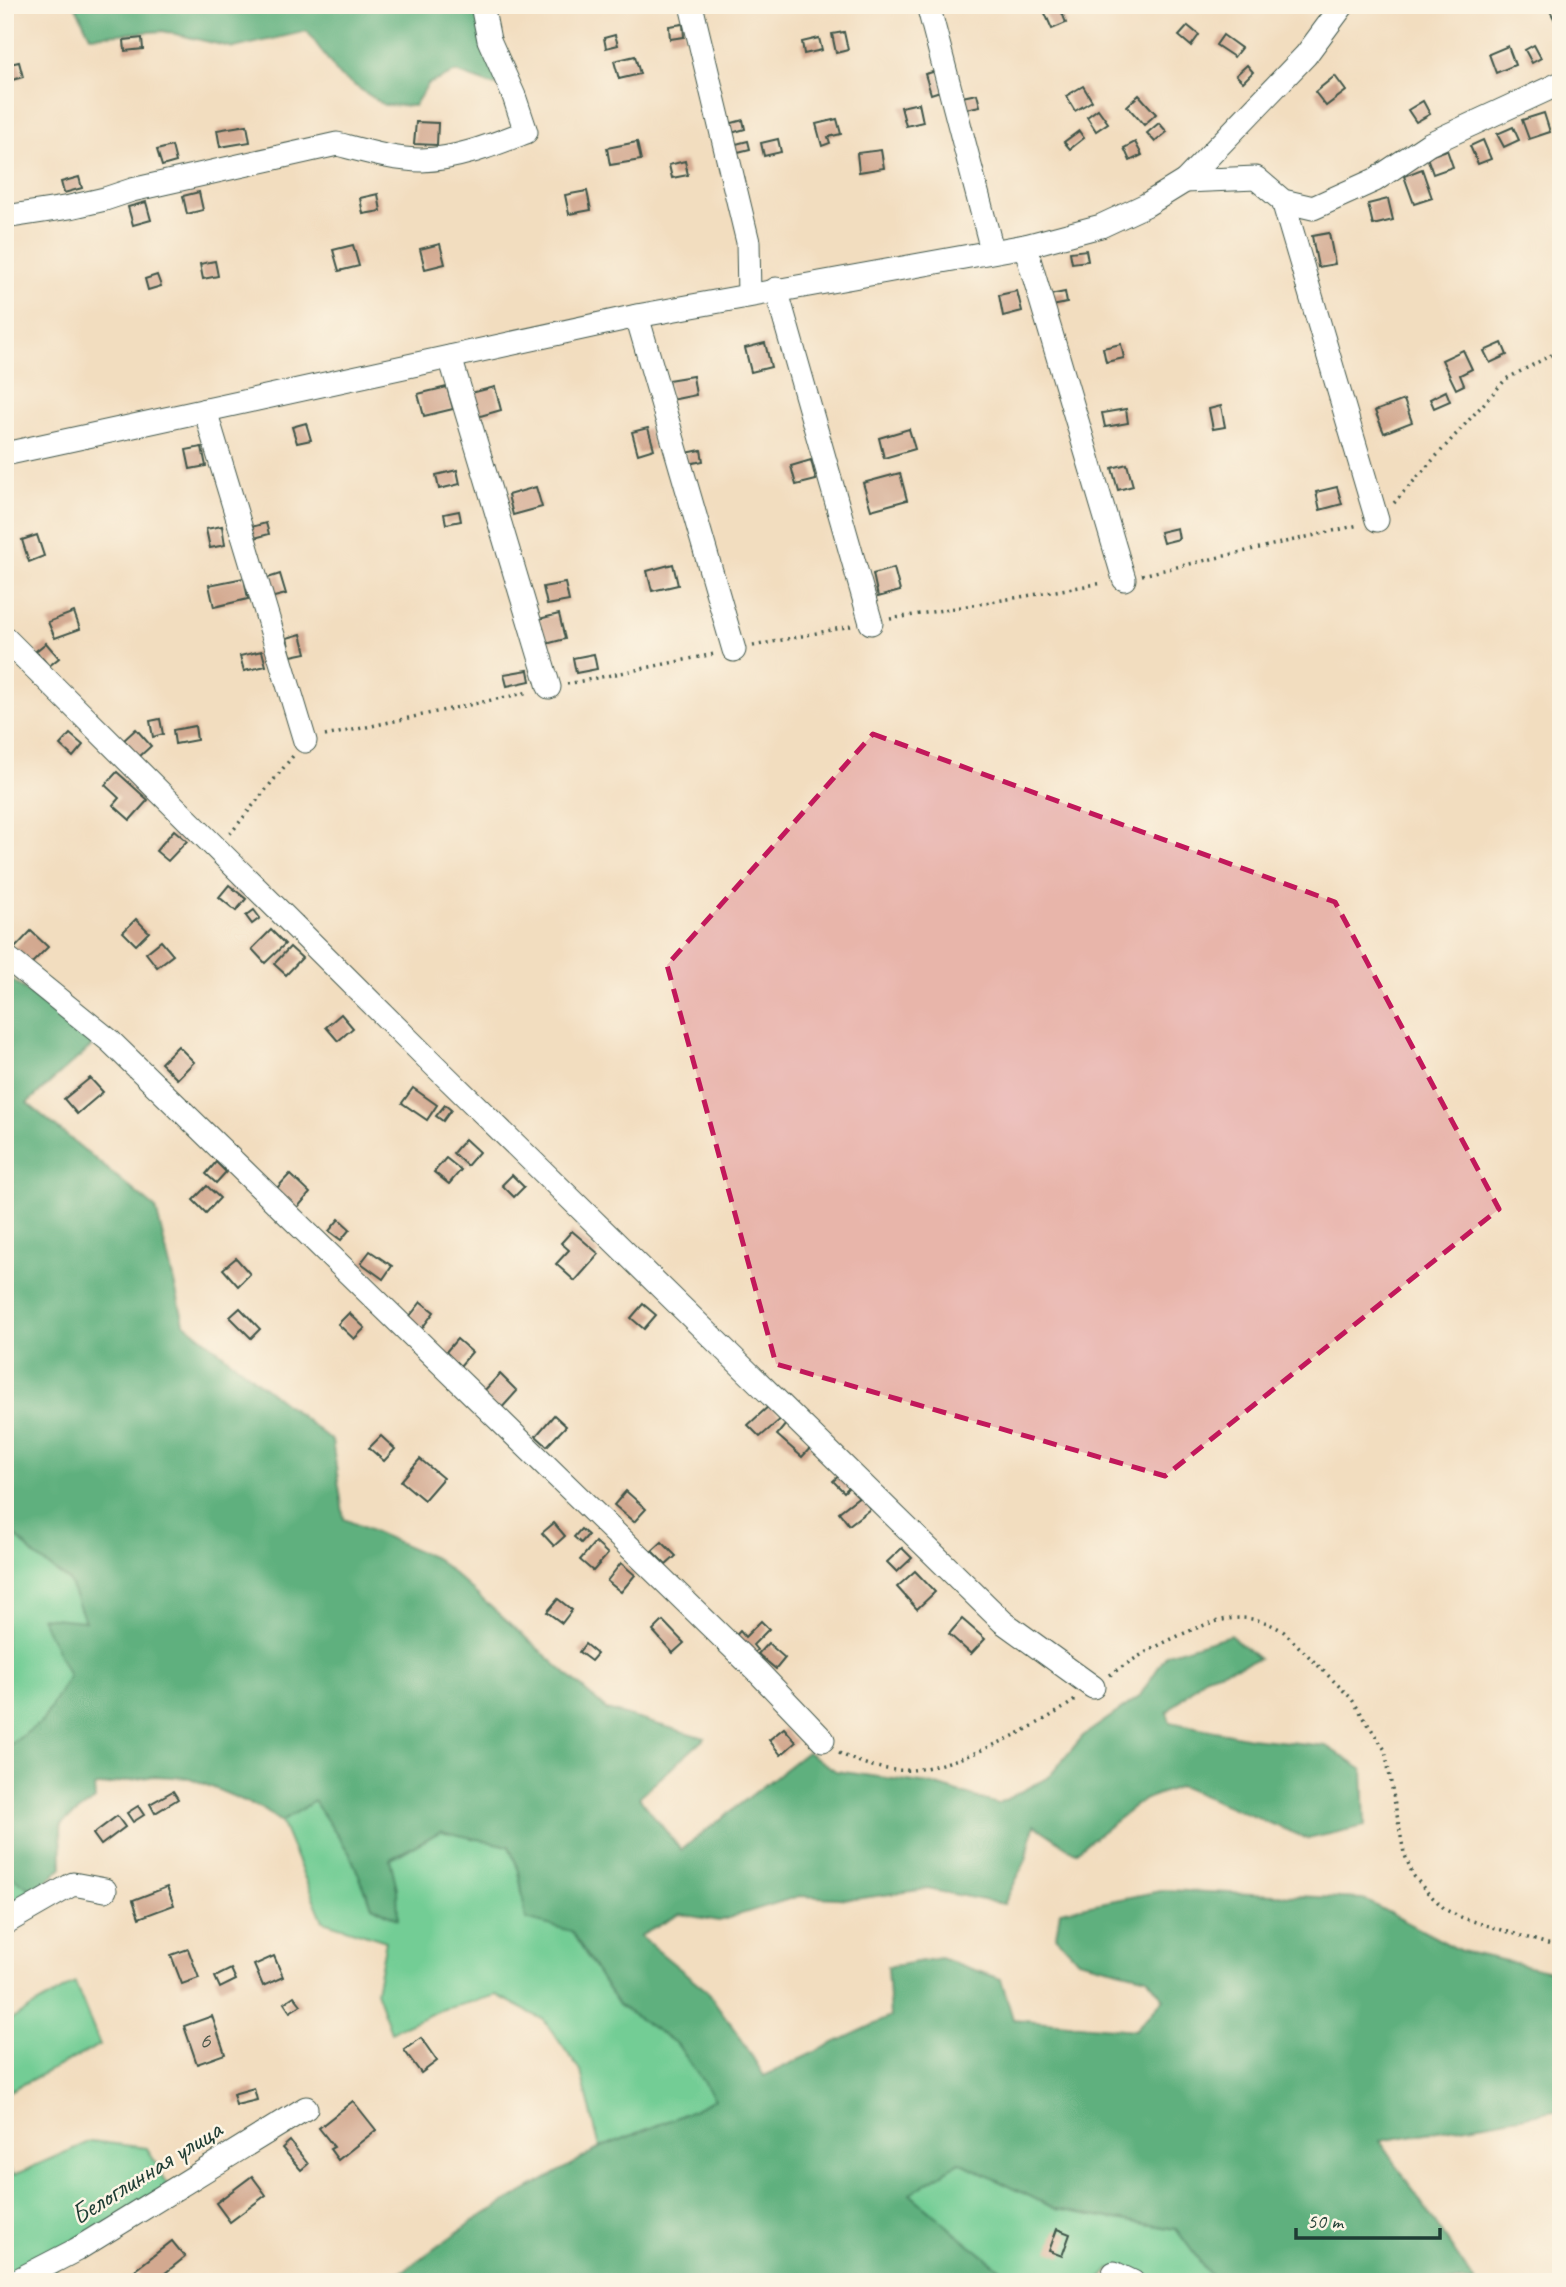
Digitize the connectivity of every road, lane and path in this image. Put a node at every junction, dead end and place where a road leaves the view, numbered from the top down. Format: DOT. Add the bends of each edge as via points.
graph roads {
  1 [pos="482,5"];
  2 [pos="691,5"];
  3 [pos="928,5"];
  4 [pos="1343,5"];
  5 [pos="1561,83"];
  6 [pos="1185,181"];
  7 [pos="1283,201"];
  8 [pos="5,216"];
  9 [pos="1025,246"];
  10 [pos="992,250"];
  11 [pos="776,289"];
  12 [pos="749,295"];
  13 [pos="637,316"];
  14 [pos="1561,350"];
  15 [pos="450,357"];
  16 [pos="205,410"];
  17 [pos="5,454"];
  18 [pos="1377,520"];
  19 [pos="1124,579"];
  20 [pos="871,622"];
  21 [pos="5,638"];
  22 [pos="734,650"];
  23 [pos="549,687"];
  24 [pos="305,741"];
  25 [pos="218,850"];
  26 [pos="5,956"];
  27 [pos="1093,1687"];
  28 [pos="823,1740"];
  29 [pos="105,1890"];
  30 [pos="5,1923"];
  31 [pos="1561,1948"];
  32 [pos="306,2108"];
  33 [pos="14,2282"];
  1 -- 8 [label="street" via="489,40 526,132 463,155 421,160 337,144 105,199"];
  2 -- 12 [label="street" via="748,242"];
  3 -- 10 [label="street"];
  4 -- 6 [label="street" via="1306,55"];
  5 -- 7 [label="street" via="1429,144 1375,180 1314,208"];
  6 -- 7 [label="street" via="1256,178"];
  6 -- 9 [label="street" via="1101,226"];
  7 -- 18 [label="street"];
  9 -- 10 [label="street"];
  9 -- 19 [label="street"];
  10 -- 11 [label="street"];
  11 -- 12 [label="street"];
  11 -- 20 [label="street"];
  12 -- 13 [label="street"];
  13 -- 15 [label="street"];
  13 -- 22 [label="street"];
  14 -- 18 [label="path" via="1506,379"];
  15 -- 16 [label="street"];
  15 -- 23 [label="street"];
  16 -- 17 [label="street"];
  16 -- 24 [label="street"];
  18 -- 19 [label="path"];
  19 -- 20 [label="path"];
  20 -- 22 [label="path"];
  21 -- 25 [label="street"];
  22 -- 23 [label="path"];
  23 -- 24 [label="path"];
  24 -- 25 [label="path"];
  25 -- 27 [label="street" via="1003,1622"];
  26 -- 28 [label="street" via="110,1041"];
  27 -- 28 [label="path" via="1055,1714 1007,1738 911,1770 861,1764"];
  27 -- 31 [label="path" via="1137,1655 1208,1622 1242,1618 1272,1624 1351,1698 1385,1751 1404,1853 1427,1892 1462,1918"];
  29 -- 30 [label="street" via="74,1884"];
  32 -- 33 [label="street, Белоглинная улица" via="76,2250"];
}
